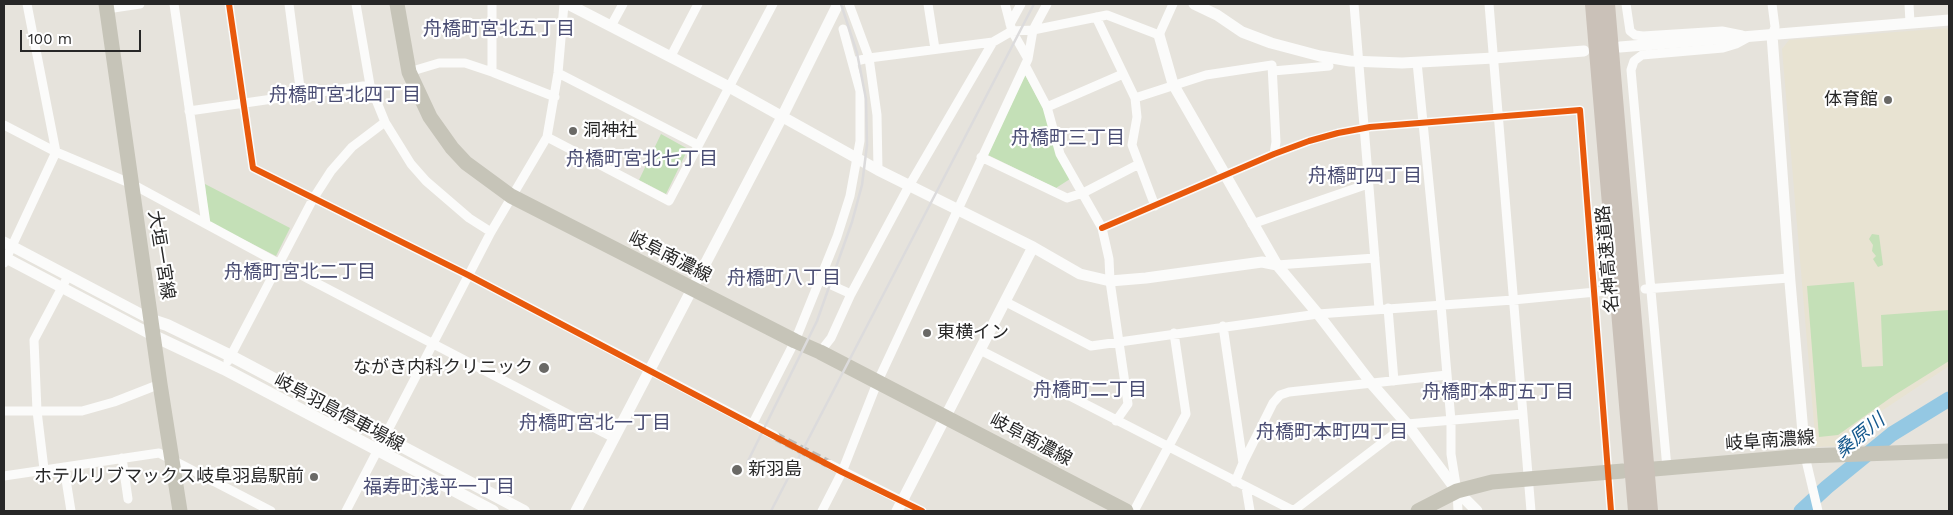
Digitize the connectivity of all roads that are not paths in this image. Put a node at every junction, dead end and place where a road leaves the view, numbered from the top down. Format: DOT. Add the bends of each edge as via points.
graph roads {
  1 [pos="27,4"];
  2 [pos="140,4"];
  3 [pos="174,4"];
  4 [pos="229,4"];
  5 [pos="289,4"];
  6 [pos="356,4"];
  7 [pos="397,4"];
  8 [pos="492,4"];
  9 [pos="564,4"];
  10 [pos="568,4"];
  11 [pos="623,4"];
  12 [pos="698,4"];
  13 [pos="773,4"];
  14 [pos="838,4"];
  15 [pos="849,4"];
  16 [pos="928,4"];
  17 [pos="1005,4"];
  18 [pos="1021,4"];
  19 [pos="1047,4"];
  20 [pos="1173,4"];
  21 [pos="1194,4"];
  22 [pos="1354,4"];
  23 [pos="1489,4"];
  24 [pos="1593,4"];
  25 [pos="1607,4"];
  26 [pos="1626,4"];
  27 [pos="1772,4"];
  28 [pos="1909,4"];
  29 [pos="106,6"];
  30 [pos="1096,16"];
  31 [pos="1949,20"];
  32 [pos="1910,22"];
  33 [pos="611,26"];
  34 [pos="1011,28"];
  35 [pos="842,29"];
  36 [pos="1033,30"];
  37 [pos="1159,35"];
  38 [pos="1772,35"];
  39 [pos="1747,38"];
  40 [pos="993,42"];
  41 [pos="1620,47"];
  42 [pos="935,50"];
  43 [pos="1584,51"];
  44 [pos="671,56"];
  45 [pos="870,58"];
  46 [pos="1494,58"];
  47 [pos="852,62"];
  48 [pos="1026,62"];
  49 [pos="1358,62"];
  50 [pos="1417,62"];
  51 [pos="1329,66"];
  52 [pos="1273,71"];
  53 [pos="409,72"];
  54 [pos="492,72"];
  55 [pos="558,73"];
  56 [pos="1123,74"];
  57 [pos="370,84"];
  58 [pos="1173,84"];
  59 [pos="729,87"];
  60 [pos="301,95"];
  61 [pos="555,97"];
  62 [pos="1135,98"];
  63 [pos="242,104"];
  64 [pos="1047,107"];
  65 [pos="189,111"];
  66 [pos="1500,116"];
  67 [pos="782,117"];
  68 [pos="386,122"];
  69 [pos="1424,122"];
  70 [pos="4,125"];
  71 [pos="1363,128"];
  72 [pos="547,137"];
  73 [pos="698,145"];
  74 [pos="56,152"];
  75 [pos="1274,154"];
  76 [pos="981,157"];
  77 [pos="857,158"];
  78 [pos="1139,164"];
  79 [pos="878,170"];
  80 [pos="1226,176"];
  81 [pos="132,184"];
  82 [pos="1368,184"];
  83 [pos="909,186"];
  84 [pos="1083,193"];
  85 [pos="510,196"];
  86 [pos="313,199"];
  87 [pos="1155,206"];
  88 [pos="957,209"];
  89 [pos="206,224"];
  90 [pos="1252,224"];
  91 [pos="1102,228"];
  92 [pos="490,232"];
  93 [pos="8,244"];
  94 [pos="1033,247"];
  95 [pos="1375,258"];
  96 [pos="4,259"];
  97 [pos="278,263"];
  98 [pos="1277,265"];
  99 [pos="468,275"];
  100 [pos="68,276"];
  101 [pos="1789,278"];
  102 [pos="820,280"];
  103 [pos="1110,281"];
  104 [pos="62,288"];
  105 [pos="1647,289"];
  106 [pos="693,290"];
  107 [pos="1606,291"];
  108 [pos="850,294"];
  109 [pos="1594,294"];
  110 [pos="1513,300"];
  111 [pos="1006,302"];
  112 [pos="1442,305"];
  113 [pos="1384,308"];
  114 [pos="1318,314"];
  115 [pos="152,320"];
  116 [pos="1223,326"];
  117 [pos="1174,333"];
  118 [pos="154,336"];
  119 [pos="795,341"];
  120 [pos="1118,342"];
  121 [pos="433,344"];
  122 [pos="980,350"];
  123 [pos="820,352"];
  124 [pos="231,356"];
  125 [pos="224,369"];
  126 [pos="650,369"];
  127 [pos="1447,375"];
  128 [pos="1394,380"];
  129 [pos="877,383"];
  130 [pos="1371,383"];
  131 [pos="160,384"];
  132 [pos="4,411"];
  133 [pos="37,411"];
  134 [pos="1523,414"];
  135 [pos="945,417"];
  136 [pos="1116,421"];
  137 [pos="1451,421"];
  138 [pos="1407,424"];
  139 [pos="752,425"];
  140 [pos="775,436"];
  141 [pos="385,437"];
  142 [pos="614,438"];
  143 [pos="1169,447"];
  144 [pos="378,450"];
  145 [pos="1949,451"];
  146 [pos="1805,456"];
  147 [pos="122,458"];
  148 [pos="173,458"];
  149 [pos="1243,463"];
  150 [pos="829,464"];
  151 [pos="64,467"];
  152 [pos="1661,468"];
  153 [pos="44,470"];
  154 [pos="842,472"];
  155 [pos="1615,472"];
  156 [pos="4,476"];
  157 [pos="1529,479"];
  158 [pos="1235,482"];
  159 [pos="1246,487"];
  160 [pos="1457,491"];
  161 [pos="128,499"];
  162 [pos="900,506"];
  163 [pos="256,507"];
  164 [pos="71,511"];
  165 [pos="180,511"];
  166 [pos="271,511"];
  167 [pos="346,511"];
  168 [pos="493,511"];
  169 [pos="524,511"];
  170 [pos="576,511"];
  171 [pos="822,511"];
  172 [pos="922,511"];
  173 [pos="1126,511"];
  174 [pos="1134,511"];
  175 [pos="1250,511"];
  176 [pos="1294,511"];
  177 [pos="1418,511"];
  178 [pos="1458,511"];
  179 [pos="1477,511"];
  180 [pos="1531,511"];
  181 [pos="1611,511"];
  182 [pos="1636,511"];
  183 [pos="1650,511"];
  184 [pos="1818,511"];
  1 -- 74 [label="street"];
  2 -- 29 [label="street"];
  3 -- 65 [label="street"];
  4 -- 63 [label="street"];
  5 -- 60 [label="street"];
  6 -- 57 [label="street"];
  7 -- 53 [label="main road, 岐阜南濃線"];
  8 -- 54 [label="street"];
  9 -- 55 [label="street"];
  10 -- 33 [label="street"];
  11 -- 33 [label="street"];
  12 -- 44 [label="street"];
  13 -- 59 [label="street"];
  14 -- 67 [label="street"];
  15 -- 45 [label="street"];
  16 -- 42 [label="street"];
  17 -- 34 [label="street"];
  18 -- 34 [label="street"];
  19 -- 36 [label="street"];
  20 -- 37 [label="street"];
  21 -- 49 [label="street" via="1242,32 1271,43"];
  22 -- 49 [label="street"];
  23 -- 46 [label="street"];
  24 -- 182 [label="highway, 名神高速道路"];
  25 -- 183 [label="highway, 名神高速道路"];
  26 -- 39 [label="street" via="1630,32 1635,35 1722,31"];
  27 -- 38 [label="street" via="1775,27"];
  28 -- 32 [label="street"];
  29 -- 81 [label="main road, 大垣一宮線"];
  30 -- 36 [label="street"];
  30 -- 37 [label="street" via="1107,15"];
  30 -- 56 [label="street"];
  31 -- 32 [label="street"];
  32 -- 38 [label="street"];
  33 -- 44 [label="street"];
  34 -- 36 [label="street"];
  34 -- 40 [label="street"];
  34 -- 48 [label="street"];
  35 -- 47 [label="street"];
  36 -- 48 [label="street"];
  37 -- 58 [label="street"];
  38 -- 39 [label="street"];
  38 -- 101 [label="street"];
  39 -- 41 [label="street"];
  39 -- 105 [label="street" via="1723,48 1642,55 1634,61 1631,70"];
  40 -- 42 [label="street"];
  40 -- 83 [label="street"];
  42 -- 45 [label="street"];
  43 -- 46 [label="street"];
  44 -- 59 [label="street"];
  45 -- 47 [label="street"];
  45 -- 79 [label="street" via="877,115"];
  46 -- 50 [label="street"];
  46 -- 66 [label="street"];
  47 -- 77 [label="street" via="860,91"];
  48 -- 64 [label="street"];
  48 -- 76 [label="street"];
  49 -- 50 [label="street"];
  49 -- 71 [label="street"];
  50 -- 69 [label="street"];
  51 -- 52 [label="street"];
  52 -- 58 [label="street" via="1272,65"];
  52 -- 75 [label="street"];
  53 -- 54 [label="street" via="453,62"];
  53 -- 85 [label="main road, 岐阜南濃線" via="430,117 452,148"];
  54 -- 61 [label="street"];
  55 -- 61 [label="street"];
  55 -- 73 [label="street"];
  56 -- 62 [label="street"];
  56 -- 64 [label="street"];
  57 -- 60 [label="street"];
  57 -- 68 [label="street"];
  58 -- 62 [label="street"];
  58 -- 80 [label="street"];
  59 -- 67 [label="street"];
  59 -- 73 [label="street"];
  60 -- 63 [label="street"];
  61 -- 72 [label="street"];
  62 -- 78 [label="street" via="1137,117 1132,146"];
  63 -- 65 [label="street"];
  63 -- 86 [label="street" via="253,168"];
  64 -- 84 [label="street" via="1060,154"];
  65 -- 89 [label="street"];
  66 -- 69 [label="street"];
  66 -- 109 [label="street" via="1580,110"];
  66 -- 110 [label="street"];
  67 -- 77 [label="street"];
  67 -- 106 [label="street"];
  68 -- 86 [label="street" via="352,147"];
  68 -- 92 [label="street" via="426,181"];
  69 -- 71 [label="street"];
  69 -- 112 [label="street"];
  70 -- 74 [label="street"];
  71 -- 75 [label="street" via="1309,141"];
  71 -- 82 [label="street"];
  72 -- 73 [label="street" via="669,201"];
  72 -- 85 [label="street"];
  74 -- 81 [label="street"];
  74 -- 93 [label="street"];
  75 -- 80 [label="street"];
  76 -- 84 [label="street" via="1067,198"];
  76 -- 88 [label="street"];
  77 -- 79 [label="street"];
  77 -- 102 [label="street" via="850,196"];
  78 -- 84 [label="street"];
  78 -- 87 [label="street"];
  79 -- 83 [label="street"];
  80 -- 87 [label="street"];
  80 -- 90 [label="street"];
  81 -- 89 [label="street"];
  81 -- 115 [label="main road, 大垣一宮線"];
  82 -- 90 [label="street"];
  82 -- 95 [label="street"];
  83 -- 88 [label="street"];
  83 -- 108 [label="street"];
  84 -- 91 [label="street"];
  85 -- 92 [label="street"];
  85 -- 106 [label="main road, 岐阜南濃線"];
  86 -- 97 [label="street"];
  86 -- 99 [label="street"];
  87 -- 91 [label="street"];
  88 -- 94 [label="street"];
  88 -- 129 [label="street"];
  89 -- 97 [label="street"];
  90 -- 98 [label="street"];
  91 -- 103 [label="street"];
  92 -- 99 [label="street"];
  93 -- 96 [label="street"];
  93 -- 100 [label="street"];
  94 -- 103 [label="street" via="1080,274"];
  94 -- 111 [label="street"];
  95 -- 98 [label="street"];
  95 -- 113 [label="street"];
  96 -- 104 [label="street"];
  97 -- 121 [label="street"];
  97 -- 124 [label="street"];
  98 -- 103 [label="street" via="1262,262"];
  98 -- 114 [label="street"];
  99 -- 121 [label="street"];
  99 -- 126 [label="street"];
  100 -- 104 [label="street"];
  100 -- 115 [label="street"];
  101 -- 105 [label="street"];
  101 -- 146 [label="street"];
  102 -- 108 [label="street"];
  102 -- 119 [label="street"];
  103 -- 120 [label="street"];
  104 -- 118 [label="street"];
  104 -- 133 [label="street" via="34,340"];
  105 -- 152 [label="street"];
  106 -- 119 [label="main road, 岐阜南濃線"];
  106 -- 126 [label="street"];
  107 -- 109 [label="street"];
  108 -- 123 [label="street" via="832,338"];
  109 -- 110 [label="street"];
  109 -- 155 [label="street"];
  110 -- 112 [label="street"];
  110 -- 134 [label="street"];
  111 -- 120 [label="street" via="1090,346"];
  111 -- 122 [label="street"];
  112 -- 113 [label="street"];
  112 -- 127 [label="street"];
  113 -- 114 [label="street"];
  113 -- 128 [label="street"];
  114 -- 116 [label="street"];
  114 -- 130 [label="street"];
  115 -- 118 [label="main road, 大垣一宮線"];
  115 -- 124 [label="main road, 岐阜羽島停車場線"];
  116 -- 117 [label="street"];
  116 -- 149 [label="street"];
  117 -- 120 [label="street"];
  117 -- 143 [label="street" via="1186,414"];
  118 -- 125 [label="main road, 岐阜羽島停車場線"];
  118 -- 131 [label="main road, 大垣一宮線"];
  119 -- 123 [label="main road, 岐阜南濃線"];
  119 -- 139 [label="street"];
  120 -- 136 [label="street" via="1128,404"];
  121 -- 141 [label="street"];
  121 -- 142 [label="street"];
  122 -- 135 [label="street"];
  122 -- 136 [label="street"];
  123 -- 129 [label="main road, 岐阜南濃線"];
  124 -- 125 [label="street"];
  124 -- 141 [label="main road, 岐阜羽島停車場線"];
  125 -- 144 [label="main road, 岐阜羽島停車場線"];
  126 -- 139 [label="street"];
  126 -- 142 [label="street"];
  127 -- 128 [label="street"];
  127 -- 137 [label="street"];
  128 -- 130 [label="street"];
  129 -- 135 [label="main road, 岐阜南濃線"];
  129 -- 154 [label="street"];
  130 -- 138 [label="street"];
  130 -- 149 [label="street" via="1280,395"];
  131 -- 133 [label="street" via="82,411"];
  131 -- 148 [label="main road, 大垣一宮線"];
  132 -- 133 [label="street"];
  133 -- 153 [label="street"];
  134 -- 137 [label="street"];
  134 -- 157 [label="street"];
  135 -- 162 [label="street"];
  135 -- 173 [label="main road, 岐阜南濃線"];
  136 -- 143 [label="street"];
  137 -- 138 [label="street"];
  137 -- 160 [label="street" via="1451,454"];
  138 -- 160 [label="street"];
  138 -- 176 [label="street"];
  139 -- 140 [label="street"];
  141 -- 144 [label="street"];
  141 -- 169 [label="main road, 岐阜羽島停車場線"];
  142 -- 170 [label="street"];
  143 -- 158 [label="street"];
  143 -- 174 [label="street"];
  144 -- 167 [label="street"];
  144 -- 168 [label="main road, 岐阜羽島停車場線"];
  145 -- 146 [label="main road, 岐阜南濃線"];
  146 -- 152 [label="main road, 岐阜南濃線"];
  146 -- 184 [label="street"];
  147 -- 148 [label="street" via="159,452"];
  147 -- 151 [label="street"];
  147 -- 161 [label="street"];
  148 -- 163 [label="street"];
  148 -- 165 [label="main road, 大垣一宮線"];
  149 -- 158 [label="street"];
  150 -- 154 [label="street"];
  151 -- 153 [label="street"];
  151 -- 164 [label="street"];
  153 -- 156 [label="street"];
  154 -- 162 [label="street"];
  154 -- 171 [label="street"];
  155 -- 157 [label="main road"];
  155 -- 181 [label="street"];
  157 -- 160 [label="main road" via="1492,482"];
  157 -- 180 [label="street"];
  158 -- 159 [label="street"];
  159 -- 175 [label="street"];
  159 -- 176 [label="street"];
  160 -- 177 [label="main road"];
  160 -- 178 [label="street"];
  160 -- 179 [label="street"];
  162 -- 172 [label="street"];
  163 -- 166 [label="street"];
}
